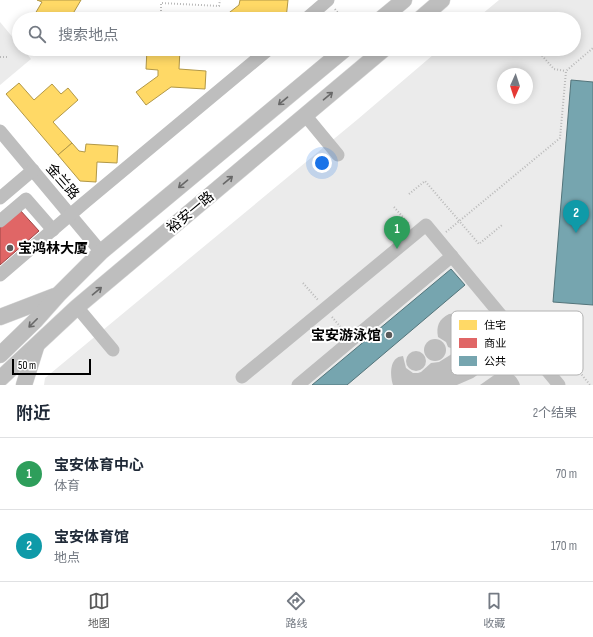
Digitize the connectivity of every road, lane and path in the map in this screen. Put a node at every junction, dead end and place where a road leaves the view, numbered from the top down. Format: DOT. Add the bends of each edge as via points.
graph roads {
  1 [pos="220,0"];
  2 [pos="328,0"];
  3 [pos="404,0"];
  4 [pos="442,0"];
  5 [pos="161,12"];
  6 [pos="314,12"];
  7 [pos="389,12"];
  8 [pos="428,12"];
  9 [pos="593,48"];
  10 [pos="261,56"];
  11 [pos="337,56"];
  12 [pos="376,56"];
  13 [pos="542,56"];
  14 [pos="0,57"];
  15 [pos="7,57"];
  16 [pos="566,71"];
  17 [pos="305,115"];
  18 [pos="0,131"];
  19 [pos="338,155"];
  20 [pos="33,170"];
  21 [pos="409,194"];
  22 [pos="0,198"];
  23 [pos="394,207"];
  24 [pos="71,214"];
  25 [pos="0,221"];
  26 [pos="459,221"];
  27 [pos="502,225"];
  28 [pos="53,230"];
  29 [pos="417,233"];
  30 [pos="438,239"];
  31 [pos="101,252"];
  32 [pos="452,256"];
  33 [pos="0,275"];
  34 [pos="303,283"];
  35 [pos="59,294"];
  36 [pos="77,308"];
  37 [pos="325,309"];
  38 [pos="498,311"];
  39 [pos="0,317"];
  40 [pos="352,340"];
  41 [pos="36,345"];
  42 [pos="113,350"];
  43 [pos="0,355"];
  44 [pos="551,375"];
  45 [pos="582,375"];
  46 [pos="242,377"];
  47 [pos="0,379"];
  48 [pos="24,385"];
  49 [pos="298,385"];
  50 [pos="559,385"];
  51 [pos="590,385"];
  1 -- 5 [label="path" via="219,6 161,3"];
  2 -- 6 [label="street"];
  3 -- 7 [label="main road"];
  4 -- 8 [label="main road"];
  9 -- 16 [label="path"];
  10 -- 24 [label="street"];
  11 -- 31 [label="main road, 裕安一路, one-way"];
  17 -- 12 [label="main road, 裕安一路, one-way"];
  13 -- 16 [label="path" via="554,69"];
  14 -- 15 [label="path"];
  16 -- 26 [label="path" via="560,138"];
  17 -- 19 [label="street"];
  36 -- 17 [label="main road, 裕安一路, one-way"];
  18 -- 20 [label="street, 金兰路"];
  20 -- 22 [label="street"];
  20 -- 24 [label="street, 金兰路"];
  21 -- 26 [label="path" via="425,181"];
  23 -- 29 [label="path"];
  24 -- 28 [label="street"];
  24 -- 31 [label="street, 金兰路"];
  25 -- 28 [label="street" via="26,199"];
  26 -- 27 [label="path" via="479,244"];
  26 -- 30 [label="path"];
  28 -- 33 [label="street"];
  29 -- 30 [label="street" via="426,225"];
  29 -- 37 [label="street"];
  30 -- 32 [label="street"];
  31 -- 35 [label="main road, 裕安一路"];
  32 -- 38 [label="street"];
  32 -- 40 [label="street"];
  34 -- 37 [label="path"];
  35 -- 39 [label="main road"];
  35 -- 43 [label="main road, 裕安一路, one-way"];
  36 -- 41 [label="main road, 裕安一路"];
  36 -- 42 [label="street"];
  37 -- 40 [label="path"];
  37 -- 46 [label="street"];
  40 -- 49 [label="street"];
  41 -- 47 [label="main road, 裕安一路"];
  41 -- 48 [label="main road"];
  44 -- 50 [label="street"];
  45 -- 51 [label="path"];
}
